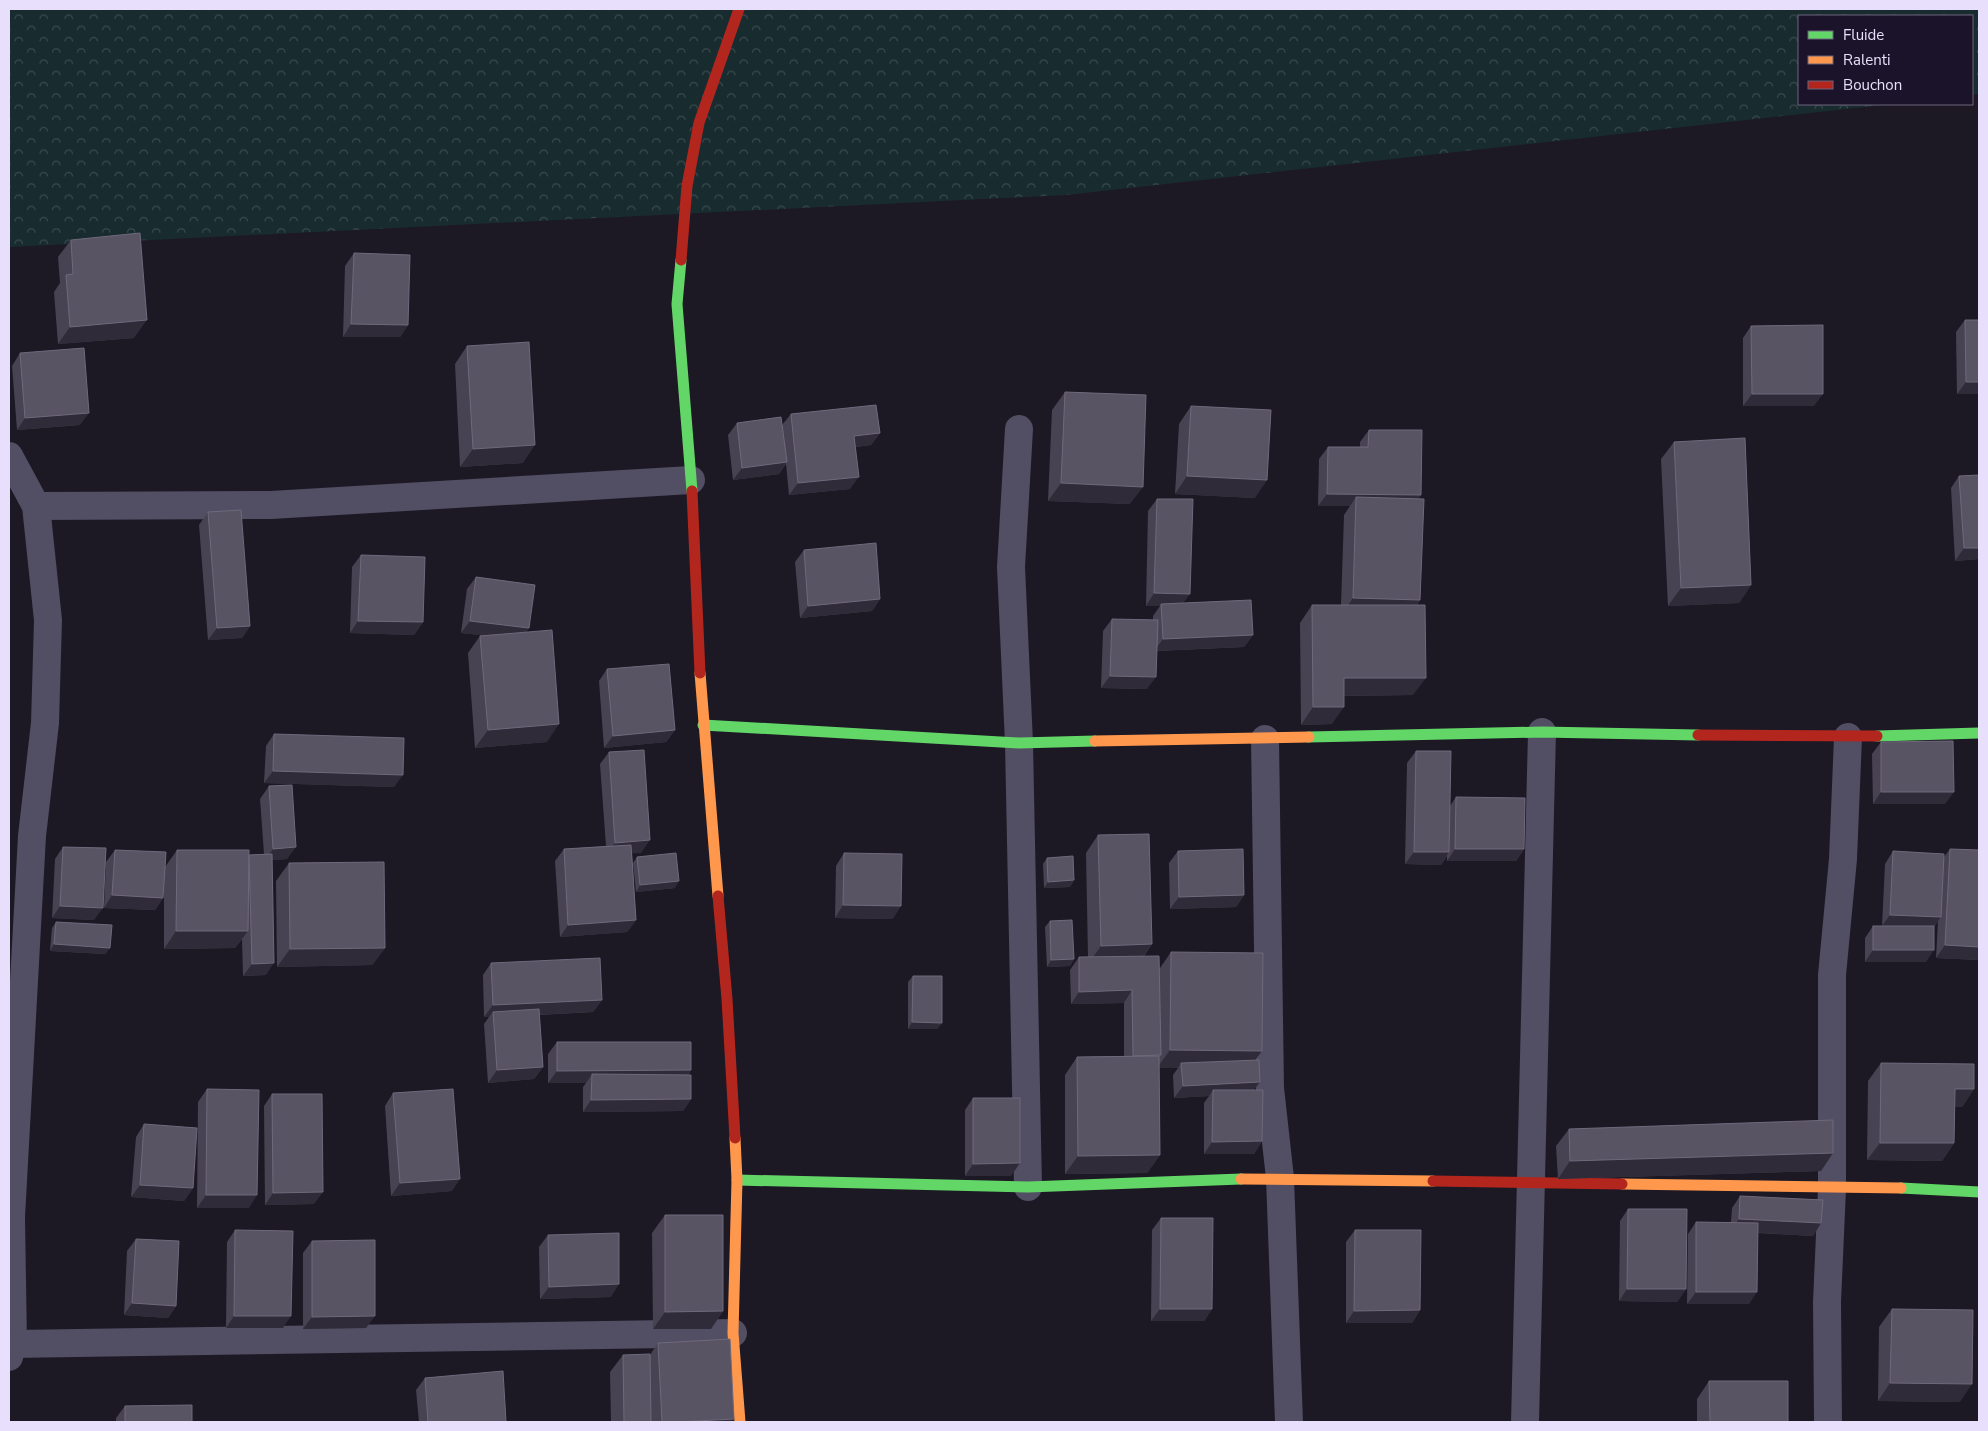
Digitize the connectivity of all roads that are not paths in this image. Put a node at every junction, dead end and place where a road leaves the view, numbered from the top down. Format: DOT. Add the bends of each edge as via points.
graph roads {
  1 [pos="738,9"];
  2 [pos="1019,429"];
  3 [pos="9,456"];
  4 [pos="691,480"];
  5 [pos="36,506"];
  6 [pos="703,725"];
  7 [pos="1542,732"];
  8 [pos="1979,733"];
  9 [pos="1848,737"];
  10 [pos="1265,739"];
  11 [pos="1019,743"];
  12 [pos="1280,1178"];
  13 [pos="737,1180"];
  14 [pos="1530,1184"];
  15 [pos="1028,1187"];
  16 [pos="1832,1189"];
  17 [pos="1979,1192"];
  18 [pos="733,1332"];
  19 [pos="11,1351"];
  20 [pos="740,1422"];
  21 [pos="1289,1422"];
  22 [pos="1525,1422"];
  23 [pos="1828,1422"];
  1 -- 4 [label="street" via="699,123 687,186 677,304"];
  2 -- 11 [label="street" via="1011,567"];
  3 -- 5 [label="street"];
  4 -- 5 [label="street" via="271,505"];
  4 -- 6 [label="street"];
  5 -- 19 [label="street" via="48,629 45,723 32,836 11,1217"];
  6 -- 11 [label="street"];
  6 -- 13 [label="street" via="727,999"];
  7 -- 9 [label="street"];
  7 -- 10 [label="street"];
  7 -- 14 [label="street"];
  8 -- 9 [label="street"];
  9 -- 16 [label="street" via="1843,859 1832,975"];
  10 -- 11 [label="street"];
  10 -- 12 [label="street" via="1270,1088"];
  11 -- 15 [label="street"];
  12 -- 14 [label="street"];
  12 -- 15 [label="street"];
  12 -- 21 [label="street"];
  13 -- 15 [label="street"];
  13 -- 18 [label="street"];
  14 -- 16 [label="street"];
  14 -- 22 [label="street"];
  16 -- 17 [label="street"];
  16 -- 23 [label="street" via="1827,1302"];
  18 -- 19 [label="street"];
  18 -- 20 [label="street"];
}
